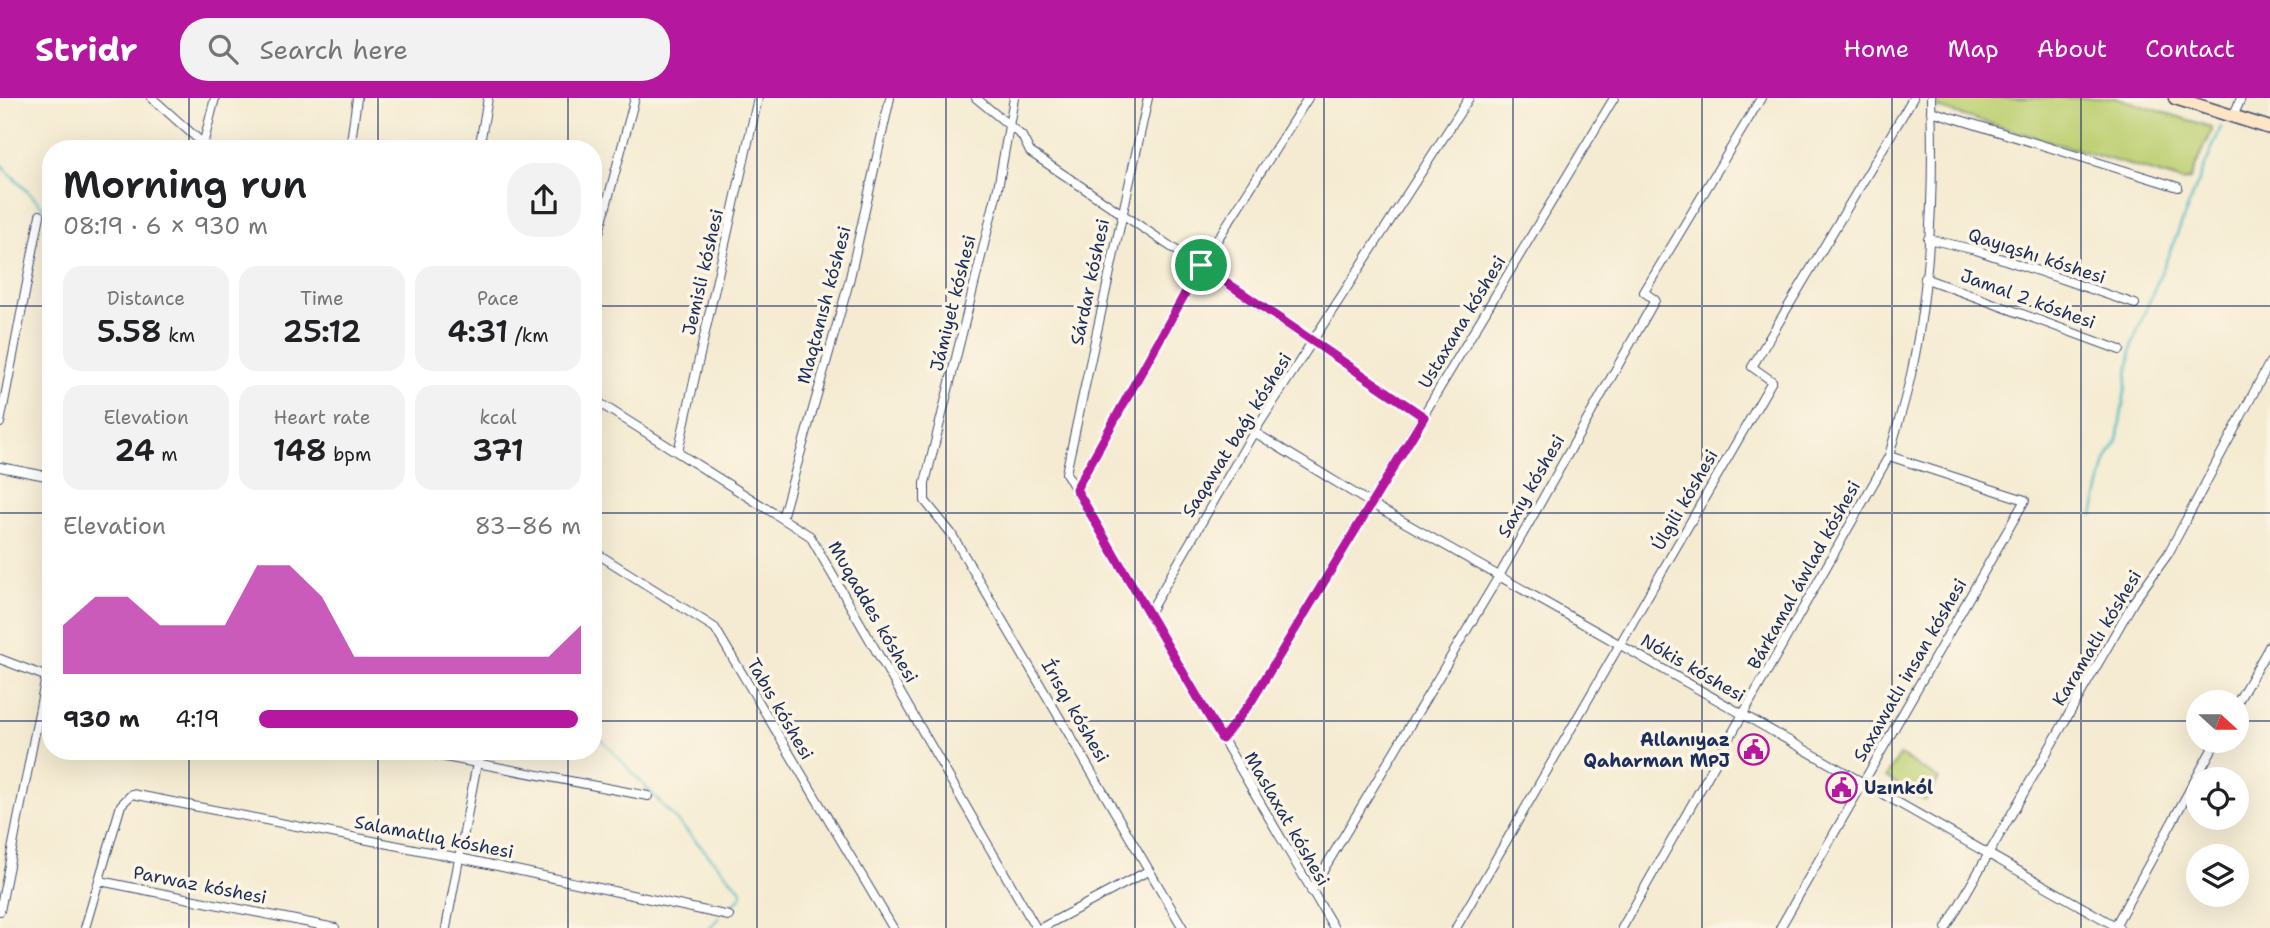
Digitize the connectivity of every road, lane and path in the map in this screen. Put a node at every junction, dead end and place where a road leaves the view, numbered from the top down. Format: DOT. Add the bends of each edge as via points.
graph roads {
  1 [pos="152,98"];
  2 [pos="215,98"];
  3 [pos="357,98"];
  4 [pos="488,98"];
  5 [pos="635,98"];
  6 [pos="758,98"];
  7 [pos="890,98"];
  8 [pos="976,98"];
  9 [pos="1014,98"];
  10 [pos="1148,98"];
  11 [pos="1308,98"];
  12 [pos="1469,98"];
  13 [pos="1614,98"];
  14 [pos="1761,98"];
  15 [pos="1913,98"];
  16 [pos="1931,98"];
  17 [pos="2175,98"];
  18 [pos="2241,98"];
  19 [pos="1931,111"];
  20 [pos="2233,117"];
  21 [pos="1009,125"];
  22 [pos="2270,128"];
  23 [pos="197,140"];
  24 [pos="207,140"];
  25 [pos="351,140"];
  26 [pos="481,140"];
  27 [pos="2178,187"];
  28 [pos="1121,212"];
  29 [pos="40,215"];
  30 [pos="602,221"];
  31 [pos="1928,239"];
  32 [pos="1201,265"];
  33 [pos="1924,278"];
  34 [pos="2135,304"];
  35 [pos="1315,342"];
  36 [pos="2120,350"];
  37 [pos="2270,362"];
  38 [pos="602,405"];
  39 [pos="1424,417"];
  40 [pos="0,424"];
  41 [pos="1254,432"];
  42 [pos="678,452"];
  43 [pos="1889,456"];
  44 [pos="0,467"];
  45 [pos="1066,472"];
  46 [pos="42,475"];
  47 [pos="1076,489"];
  48 [pos="1372,504"];
  49 [pos="933,514"];
  50 [pos="782,518"];
  51 [pos="602,557"];
  52 [pos="1499,576"];
  53 [pos="1149,613"];
  54 [pos="1619,644"];
  55 [pos="2270,645"];
  56 [pos="0,659"];
  57 [pos="42,675"];
  58 [pos="2244,690"];
  59 [pos="42,706"];
  60 [pos="1744,715"];
  61 [pos="1222,739"];
  62 [pos="2210,753"];
  63 [pos="458,760"];
  64 [pos="477,764"];
  65 [pos="1864,783"];
  66 [pos="648,796"];
  67 [pos="1990,854"];
  68 [pos="460,858"];
  69 [pos="1147,871"];
  70 [pos="100,881"];
  71 [pos="1311,891"];
  72 [pos="0,911"];
  73 [pos="729,916"];
  74 [pos="2116,927"];
  75 [pos="85,928"];
  76 [pos="335,928"];
  77 [pos="446,928"];
  78 [pos="894,928"];
  79 [pos="1036,928"];
  80 [pos="1041,928"];
  81 [pos="1183,928"];
  82 [pos="1334,928"];
  83 [pos="1456,928"];
  84 [pos="1622,928"];
  85 [pos="1780,928"];
  86 [pos="1947,928"];
  1 -- 23 [label="street"];
  2 -- 24 [label="street"];
  3 -- 25 [label="street"];
  4 -- 26 [label="street"];
  5 -- 30 [label="street"];
  6 -- 42 [label="street, Jemisli kóshesi"];
  7 -- 50 [label="street, Maqtanısh kóshesi" via="849,282"];
  8 -- 21 [label="street"];
  9 -- 21 [label="street, Jámiyet kóshesi"];
  10 -- 28 [label="street, Sárdar kóshesi"];
  11 -- 32 [label="street"];
  12 -- 35 [label="street, Saqawat baǵı kóshesi"];
  13 -- 39 [label="street, Ustaxana kóshesi"];
  14 -- 52 [label="street, Saxıy kóshesi" via="1644,292 1655,300"];
  15 -- 54 [label="street, Úlgili kóshesi" via="1752,367 1772,381"];
  16 -- 19 [label="street, Bárkamal áwlad kóshesi"];
  17 -- 20 [label="main road"];
  18 -- 20 [label="street"];
  19 -- 27 [label="street"];
  19 -- 31 [label="street, Bárkamal áwlad kóshesi"];
  20 -- 22 [label="main road"];
  21 -- 28 [label="street" via="1031,152"];
  21 -- 49 [label="street, Jámiyet kóshesi" via="998,188 925,483 925,501"];
  28 -- 32 [label="street"];
  28 -- 45 [label="street, Sárdar kóshesi"];
  29 -- 40 [label="street"];
  31 -- 33 [label="street, Bárkamal áwlad kóshesi"];
  31 -- 34 [label="street, Qayıqshı kóshesi" via="1976,250"];
  32 -- 35 [label="street"];
  32 -- 47 [label="street"];
  33 -- 36 [label="street, Jamal 2 kóshesi"];
  33 -- 43 [label="street, Bárkamal áwlad kóshesi" via="1911,378"];
  35 -- 39 [label="street"];
  35 -- 41 [label="street, Saqawat baǵı kóshesi"];
  37 -- 67 [label="street, Karamatlı kóshesi" via="2168,554 2134,601"];
  38 -- 42 [label="street, Muqaddes kóshesi"];
  39 -- 48 [label="street, Ustaxana kóshesi"];
  41 -- 48 [label="street, Nókis kóshesi"];
  41 -- 53 [label="street, Saqawat baǵı kóshesi"];
  42 -- 50 [label="street, Muqaddes kóshesi"];
  43 -- 60 [label="street, Bárkamal áwlad kóshesi"];
  43 -- 65 [label="street, Saxawatlı insan kóshesi" via="2025,500"];
  44 -- 46 [label="street"];
  45 -- 47 [label="street, Maslaxat kóshesi"];
  47 -- 53 [label="street, Maslaxat kóshesi"];
  48 -- 52 [label="street, Nókis kóshesi"];
  48 -- 61 [label="street, Ustaxana kóshesi" via="1251,702"];
  49 -- 69 [label="street, Írısqı kóshesi" via="951,533 1050,697"];
  50 -- 79 [label="street, Muqaddes kóshesi" via="810,536 825,557"];
  51 -- 78 [label="street, Tabıs kóshesi" via="715,628"];
  52 -- 54 [label="street, Nókis kóshesi"];
  52 -- 71 [label="street, Saxıy kóshesi"];
  53 -- 61 [label="street, Maslaxat kóshesi"];
  54 -- 60 [label="street, Nókis kóshesi"];
  54 -- 83 [label="street, Úlgili kóshesi"];
  55 -- 58 [label="street"];
  56 -- 57 [label="street"];
  59 -- 72 [label="street"];
  60 -- 65 [label="street, Nókis kóshesi"];
  60 -- 84 [label="street, Bárkamal áwlad kóshesi"];
  61 -- 71 [label="street, Maslaxat kóshesi"];
  62 -- 74 [label="street"];
  63 -- 64 [label="street"];
  64 -- 66 [label="street"];
  64 -- 68 [label="street"];
  65 -- 67 [label="street, Nókis kóshesi"];
  65 -- 85 [label="street, Saxawatlı insan kóshesi"];
  67 -- 74 [label="street, Nókis kóshesi"];
  67 -- 86 [label="street, Karamatlı kóshesi"];
  68 -- 70 [label="street, Salamatlıq kóshesi" via="132,794 121,805"];
  68 -- 73 [label="street, Salamatlıq kóshesi"];
  68 -- 77 [label="street"];
  69 -- 80 [label="street"];
  69 -- 81 [label="street, Írısqı kóshesi"];
  70 -- 75 [label="street"];
  70 -- 76 [label="street, Parwaz kóshesi"];
  71 -- 82 [label="street, Maslaxat kóshesi"];
}
